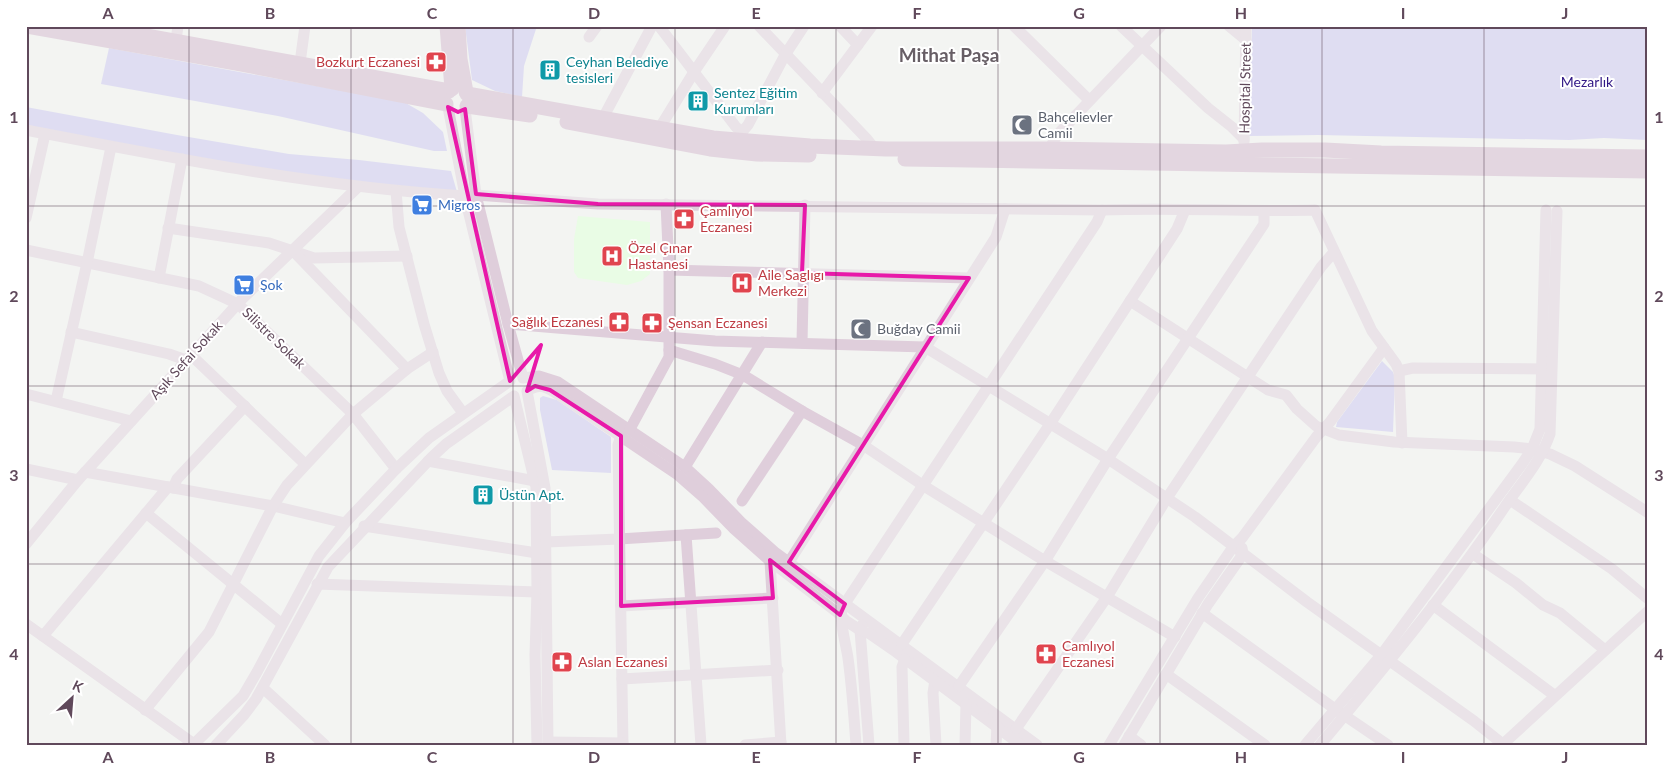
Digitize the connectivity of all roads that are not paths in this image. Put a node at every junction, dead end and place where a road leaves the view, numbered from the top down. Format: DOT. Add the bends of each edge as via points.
graph roads {
  1 [pos="27,26"];
  2 [pos="91,26"];
  3 [pos="305,26"];
  4 [pos="447,26"];
  5 [pos="458,26"];
  6 [pos="597,26"];
  7 [pos="652,26"];
  8 [pos="659,26"];
  9 [pos="725,26"];
  10 [pos="759,26"];
  11 [pos="804,26"];
  12 [pos="840,26"];
  13 [pos="872,26"];
  14 [pos="1014,26"];
  15 [pos="1120,26"];
  16 [pos="1161,26"];
  17 [pos="1228,26"];
  18 [pos="1246,26"];
  19 [pos="177,33"];
  20 [pos="589,37"];
  21 [pos="1246,40"];
  22 [pos="858,45"];
  23 [pos="1142,46"];
  24 [pos="785,55"];
  25 [pos="300,63"];
  26 [pos="694,72"];
  27 [pos="822,93"];
  28 [pos="457,99"];
  29 [pos="1089,100"];
  30 [pos="603,118"];
  31 [pos="659,129"];
  32 [pos="26,130"];
  33 [pos="45,134"];
  34 [pos="742,137"];
  35 [pos="1244,145"];
  36 [pos="111,146"];
  37 [pos="874,148"];
  38 [pos="1050,149"];
  39 [pos="1262,150"];
  40 [pos="1317,150"];
  41 [pos="1647,157"];
  42 [pos="182,159"];
  43 [pos="1264,166"];
  44 [pos="1317,166"];
  45 [pos="1647,171"];
  46 [pos="358,186"];
  47 [pos="396,191"];
  48 [pos="471,195"];
  49 [pos="666,204"];
  50 [pos="805,206"];
  51 [pos="1005,209"];
  52 [pos="1102,210"];
  53 [pos="1185,210"];
  54 [pos="1552,210"];
  55 [pos="1264,211"];
  56 [pos="26,218"];
  57 [pos="168,228"];
  58 [pos="26,250"];
  59 [pos="292,250"];
  60 [pos="1334,252"];
  61 [pos="407,256"];
  62 [pos="87,263"];
  63 [pos="669,270"];
  64 [pos="802,273"];
  65 [pos="158,278"];
  66 [pos="969,278"];
  67 [pos="1130,301"];
  68 [pos="238,304"];
  69 [pos="508,324"];
  70 [pos="71,332"];
  71 [pos="670,338"];
  72 [pos="1189,339"];
  73 [pos="762,342"];
  74 [pos="802,343"];
  75 [pos="925,348"];
  76 [pos="1384,348"];
  77 [pos="669,350"];
  78 [pos="433,352"];
  79 [pos="189,357"];
  80 [pos="408,369"];
  81 [pos="1547,369"];
  82 [pos="1399,371"];
  83 [pos="743,375"];
  84 [pos="1248,377"];
  85 [pos="523,378"];
  86 [pos="510,381"];
  87 [pos="988,387"];
  88 [pos="527,391"];
  89 [pos="26,394"];
  90 [pos="514,396"];
  91 [pos="56,401"];
  92 [pos="245,406"];
  93 [pos="802,411"];
  94 [pos="463,413"];
  95 [pos="353,414"];
  96 [pos="131,421"];
  97 [pos="1050,424"];
  98 [pos="1324,429"];
  99 [pos="625,432"];
  100 [pos="1402,443"];
  101 [pos="863,445"];
  102 [pos="1537,451"];
  103 [pos="1108,459"];
  104 [pos="428,461"];
  105 [pos="305,464"];
  106 [pos="685,467"];
  107 [pos="26,468"];
  108 [pos="396,469"];
  109 [pos="81,476"];
  110 [pos="535,481"];
  111 [pos="924,486"];
  112 [pos="171,488"];
  113 [pos="1167,498"];
  114 [pos="1510,500"];
  115 [pos="742,501"];
  116 [pos="273,506"];
  117 [pos="1647,512"];
  118 [pos="146,513"];
  119 [pos="345,523"];
  120 [pos="984,523"];
  121 [pos="364,526"];
  122 [pos="716,533"];
  123 [pos="686,535"];
  124 [pos="620,539"];
  125 [pos="546,542"];
  126 [pos="27,543"];
  127 [pos="1238,550"];
  128 [pos="537,553"];
  129 [pos="1473,554"];
  130 [pos="770,561"];
  131 [pos="1045,561"];
  132 [pos="788,562"];
  133 [pos="317,584"];
  134 [pos="233,586"];
  135 [pos="537,592"];
  136 [pos="1108,596"];
  137 [pos="773,598"];
  138 [pos="1647,598"];
  139 [pos="690,604"];
  140 [pos="845,604"];
  141 [pos="1433,605"];
  142 [pos="621,606"];
  143 [pos="1647,612"];
  144 [pos="1202,613"];
  145 [pos="840,615"];
  146 [pos="862,616"];
  147 [pos="26,624"];
  148 [pos="282,624"];
  149 [pos="860,630"];
  150 [pos="43,636"];
  151 [pos="1175,636"];
  152 [pos="902,644"];
  153 [pos="1605,650"];
  154 [pos="1386,657"];
  155 [pos="905,659"];
  156 [pos="778,670"];
  157 [pos="695,674"];
  158 [pos="1166,674"];
  159 [pos="622,679"];
  160 [pos="935,680"];
  161 [pos="959,686"];
  162 [pos="263,688"];
  163 [pos="1554,695"];
  164 [pos="966,704"];
  165 [pos="145,710"];
  166 [pos="1339,712"];
  167 [pos="997,726"];
  168 [pos="1016,729"];
  169 [pos="1127,740"];
  170 [pos="781,743"];
  171 [pos="193,744"];
  172 [pos="544,744"];
  173 [pos="623,744"];
  174 [pos="1503,744"];
  175 [pos="216,745"];
  176 [pos="325,745"];
  177 [pos="701,745"];
  178 [pos="745,745"];
  179 [pos="856,745"];
  180 [pos="869,745"];
  181 [pos="904,745"];
  182 [pos="936,745"];
  183 [pos="965,745"];
  184 [pos="996,745"];
  185 [pos="1021,745"];
  186 [pos="1037,745"];
  187 [pos="1109,745"];
  188 [pos="1141,745"];
  189 [pos="1266,745"];
  190 [pos="1305,745"];
  191 [pos="1320,745"];
  192 [pos="1388,745"];
  1 -- 28 [label="main road"];
  2 -- 19 [label="main road"];
  3 -- 25 [label="street"];
  4 -- 28 [label="main road"];
  5 -- 28 [label="main road"];
  6 -- 20 [label="street"];
  7 -- 30 [label="street"];
  8 -- 26 [label="street"];
  9 -- 26 [label="street"];
  10 -- 24 [label="street"];
  11 -- 24 [label="street"];
  12 -- 22 [label="street"];
  13 -- 22 [label="street"];
  14 -- 29 [label="street"];
  15 -- 23 [label="street"];
  16 -- 23 [label="street"];
  17 -- 21 [label="street"];
  18 -- 21 [label="street, Hospital Street"];
  19 -- 25 [label="main road"];
  21 -- 35 [label="street, Hospital Street"];
  22 -- 27 [label="street"];
  23 -- 29 [label="street"];
  23 -- 35 [label="street"];
  24 -- 27 [label="street"];
  24 -- 34 [label="street"];
  25 -- 28 [label="main road" via="410,85"];
  26 -- 31 [label="street"];
  26 -- 34 [label="street"];
  27 -- 37 [label="street"];
  28 -- 30 [label="main road"];
  28 -- 43 [label="main road" via="710,149 757,154"];
  28 -- 48 [label="street"];
  28 -- 48 [label="street"];
  29 -- 38 [label="street" via="1058,134"];
  30 -- 31 [label="main road"];
  31 -- 34 [label="main road" via="713,138"];
  32 -- 33 [label="street"];
  33 -- 36 [label="street"];
  33 -- 56 [label="street"];
  34 -- 37 [label="main road"];
  35 -- 38 [label="main road" via="1226,152"];
  35 -- 39 [label="main road"];
  36 -- 42 [label="street"];
  36 -- 62 [label="street"];
  37 -- 38 [label="main road"];
  39 -- 40 [label="main road"];
  39 -- 43 [label="main road" via="1258,158"];
  40 -- 41 [label="main road"];
  40 -- 44 [label="main road" via="1326,156"];
  42 -- 46 [label="street"];
  42 -- 57 [label="street"];
  43 -- 44 [label="main road"];
  44 -- 45 [label="main road"];
  46 -- 47 [label="street"];
  46 -- 59 [label="street, Aşık Sefai Sokak"];
  47 -- 48 [label="street"];
  47 -- 61 [label="street" via="399,227"];
  48 -- 49 [label="street" via="598,204"];
  48 -- 69 [label="street"];
  48 -- 86 [label="street"];
  49 -- 50 [label="street"];
  49 -- 63 [label="street"];
  50 -- 51 [label="street"];
  50 -- 64 [label="street"];
  51 -- 52 [label="street"];
  51 -- 66 [label="street" via="996,237"];
  52 -- 53 [label="street"];
  52 -- 87 [label="street"];
  53 -- 55 [label="street"];
  53 -- 67 [label="street" via="1177,229"];
  54 -- 81 [label="street"];
  55 -- 60 [label="street" via="1315,210"];
  55 -- 72 [label="street" via="1264,224"];
  57 -- 59 [label="street"];
  57 -- 65 [label="street"];
  58 -- 62 [label="street, Silistre Sokak"];
  59 -- 61 [label="street" via="314,258"];
  59 -- 68 [label="street, Aşık Sefai Sokak"];
  59 -- 80 [label="street"];
  60 -- 76 [label="street" via="1372,331"];
  60 -- 84 [label="street" via="1321,266"];
  61 -- 78 [label="street"];
  62 -- 65 [label="street, Silistre Sokak"];
  62 -- 70 [label="street"];
  63 -- 64 [label="street"];
  63 -- 71 [label="street"];
  64 -- 66 [label="street"];
  64 -- 74 [label="street"];
  65 -- 68 [label="street, Silistre Sokak" via="199,286"];
  66 -- 75 [label="street"];
  67 -- 72 [label="street"];
  67 -- 97 [label="street"];
  68 -- 79 [label="street, Aşık Sefai Sokak"];
  68 -- 95 [label="street, Silistre Sokak"];
  69 -- 71 [label="street"];
  69 -- 85 [label="street"];
  70 -- 79 [label="street"];
  70 -- 91 [label="street"];
  71 -- 73 [label="street"];
  71 -- 77 [label="street"];
  72 -- 84 [label="street"];
  72 -- 103 [label="street"];
  73 -- 74 [label="street"];
  73 -- 83 [label="street"];
  74 -- 75 [label="street"];
  75 -- 87 [label="street"];
  75 -- 101 [label="street"];
  76 -- 82 [label="street"];
  76 -- 98 [label="street"];
  77 -- 83 [label="street"];
  77 -- 99 [label="street" via="669,357"];
  78 -- 80 [label="street"];
  78 -- 94 [label="street" via="447,391"];
  79 -- 92 [label="street"];
  79 -- 96 [label="street, Aşık Sefai Sokak"];
  80 -- 95 [label="street"];
  81 -- 82 [label="street" via="1412,368"];
  81 -- 102 [label="street"];
  82 -- 100 [label="street"];
  83 -- 93 [label="street"];
  83 -- 106 [label="street"];
  84 -- 98 [label="street" via="1268,390 1286,395 1297,409"];
  84 -- 113 [label="street"];
  85 -- 86 [label="street"];
  85 -- 88 [label="street" via="528,385"];
  85 -- 99 [label="street" via="539,376 558,382"];
  86 -- 90 [label="street" via="508,388"];
  86 -- 94 [label="street"];
  87 -- 97 [label="street"];
  87 -- 111 [label="street"];
  88 -- 90 [label="street"];
  88 -- 99 [label="street" via="537,386 550,390"];
  88 -- 125 [label="street" via="545,488"];
  89 -- 91 [label="street"];
  90 -- 104 [label="street" via="446,444"];
  90 -- 110 [label="street"];
  91 -- 96 [label="street"];
  92 -- 105 [label="street"];
  92 -- 112 [label="street"];
  93 -- 101 [label="street"];
  93 -- 115 [label="street"];
  94 -- 108 [label="street" via="429,438"];
  95 -- 105 [label="street"];
  95 -- 108 [label="street, Silistre Sokak"];
  96 -- 109 [label="street, Aşık Sefai Sokak"];
  97 -- 103 [label="street"];
  97 -- 120 [label="street"];
  98 -- 100 [label="street"];
  98 -- 127 [label="street" via="1242,538"];
  99 -- 106 [label="street"];
  99 -- 124 [label="street" via="618,445"];
  99 -- 130 [label="street" via="702,496"];
  100 -- 102 [label="street"];
  101 -- 111 [label="street"];
  101 -- 132 [label="street"];
  102 -- 114 [label="street" via="1533,470"];
  102 -- 117 [label="street" via="1576,466"];
  102 -- 154 [label="street"];
  103 -- 113 [label="street"];
  103 -- 131 [label="street"];
  104 -- 110 [label="street"];
  104 -- 121 [label="street"];
  105 -- 116 [label="street"];
  106 -- 132 [label="street"];
  107 -- 109 [label="street"];
  108 -- 119 [label="street"];
  109 -- 112 [label="street"];
  109 -- 126 [label="street, Aşık Sefai Sokak"];
  110 -- 128 [label="street"];
  111 -- 120 [label="street"];
  111 -- 140 [label="street"];
  112 -- 116 [label="street"];
  112 -- 118 [label="street"];
  113 -- 127 [label="street"];
  113 -- 136 [label="street"];
  114 -- 129 [label="street"];
  114 -- 138 [label="street" via="1612,569"];
  116 -- 119 [label="street"];
  116 -- 134 [label="street"];
  118 -- 134 [label="street"];
  118 -- 150 [label="street"];
  119 -- 148 [label="street" via="319,556"];
  120 -- 131 [label="street"];
  120 -- 152 [label="street"];
  121 -- 128 [label="street"];
  121 -- 133 [label="street"];
  122 -- 123 [label="street"];
  123 -- 124 [label="street"];
  123 -- 139 [label="street"];
  124 -- 125 [label="street"];
  124 -- 142 [label="street"];
  125 -- 172 [label="street"];
  127 -- 144 [label="street"];
  127 -- 151 [label="street" via="1198,598"];
  127 -- 154 [label="street"];
  128 -- 135 [label="street"];
  129 -- 141 [label="street"];
  129 -- 153 [label="street" via="1543,605 1560,613"];
  130 -- 137 [label="street"];
  130 -- 145 [label="street"];
  131 -- 136 [label="street"];
  131 -- 161 [label="street"];
  132 -- 140 [label="street"];
  133 -- 135 [label="street"];
  133 -- 162 [label="street"];
  134 -- 148 [label="street"];
  134 -- 165 [label="street" via="209,632"];
  135 -- 172 [label="street" via="535,655"];
  136 -- 151 [label="street"];
  136 -- 168 [label="street"];
  137 -- 139 [label="street"];
  137 -- 156 [label="street"];
  139 -- 142 [label="street"];
  139 -- 157 [label="street"];
  140 -- 145 [label="street"];
  140 -- 146 [label="street"];
  141 -- 154 [label="street"];
  141 -- 163 [label="street"];
  142 -- 159 [label="street"];
  143 -- 153 [label="street"];
  144 -- 158 [label="street"];
  144 -- 166 [label="street"];
  145 -- 149 [label="street"];
  145 -- 179 [label="street" via="852,687"];
  146 -- 149 [label="street"];
  146 -- 152 [label="street"];
  147 -- 150 [label="street"];
  148 -- 171 [label="street" via="243,696"];
  149 -- 155 [label="street"];
  149 -- 180 [label="street"];
  150 -- 165 [label="street"];
  151 -- 187 [label="street"];
  152 -- 161 [label="street"];
  153 -- 163 [label="street"];
  154 -- 166 [label="street"];
  154 -- 174 [label="street"];
  155 -- 160 [label="street"];
  155 -- 181 [label="street" via="902,667"];
  156 -- 157 [label="street"];
  156 -- 170 [label="street"];
  157 -- 159 [label="street"];
  157 -- 177 [label="street"];
  158 -- 169 [label="street"];
  158 -- 189 [label="street"];
  159 -- 173 [label="street"];
  160 -- 164 [label="street"];
  160 -- 182 [label="street"];
  161 -- 168 [label="street"];
  162 -- 175 [label="street" via="244,715"];
  162 -- 176 [label="street"];
  163 -- 174 [label="street"];
  164 -- 167 [label="street"];
  164 -- 183 [label="street"];
  165 -- 171 [label="street"];
  166 -- 190 [label="street"];
  166 -- 191 [label="street"];
  166 -- 192 [label="street"];
  167 -- 184 [label="street"];
  167 -- 185 [label="street"];
  168 -- 186 [label="street"];
  169 -- 188 [label="street"];
  170 -- 178 [label="street"];
  172 -- 173 [label="street"];
}
